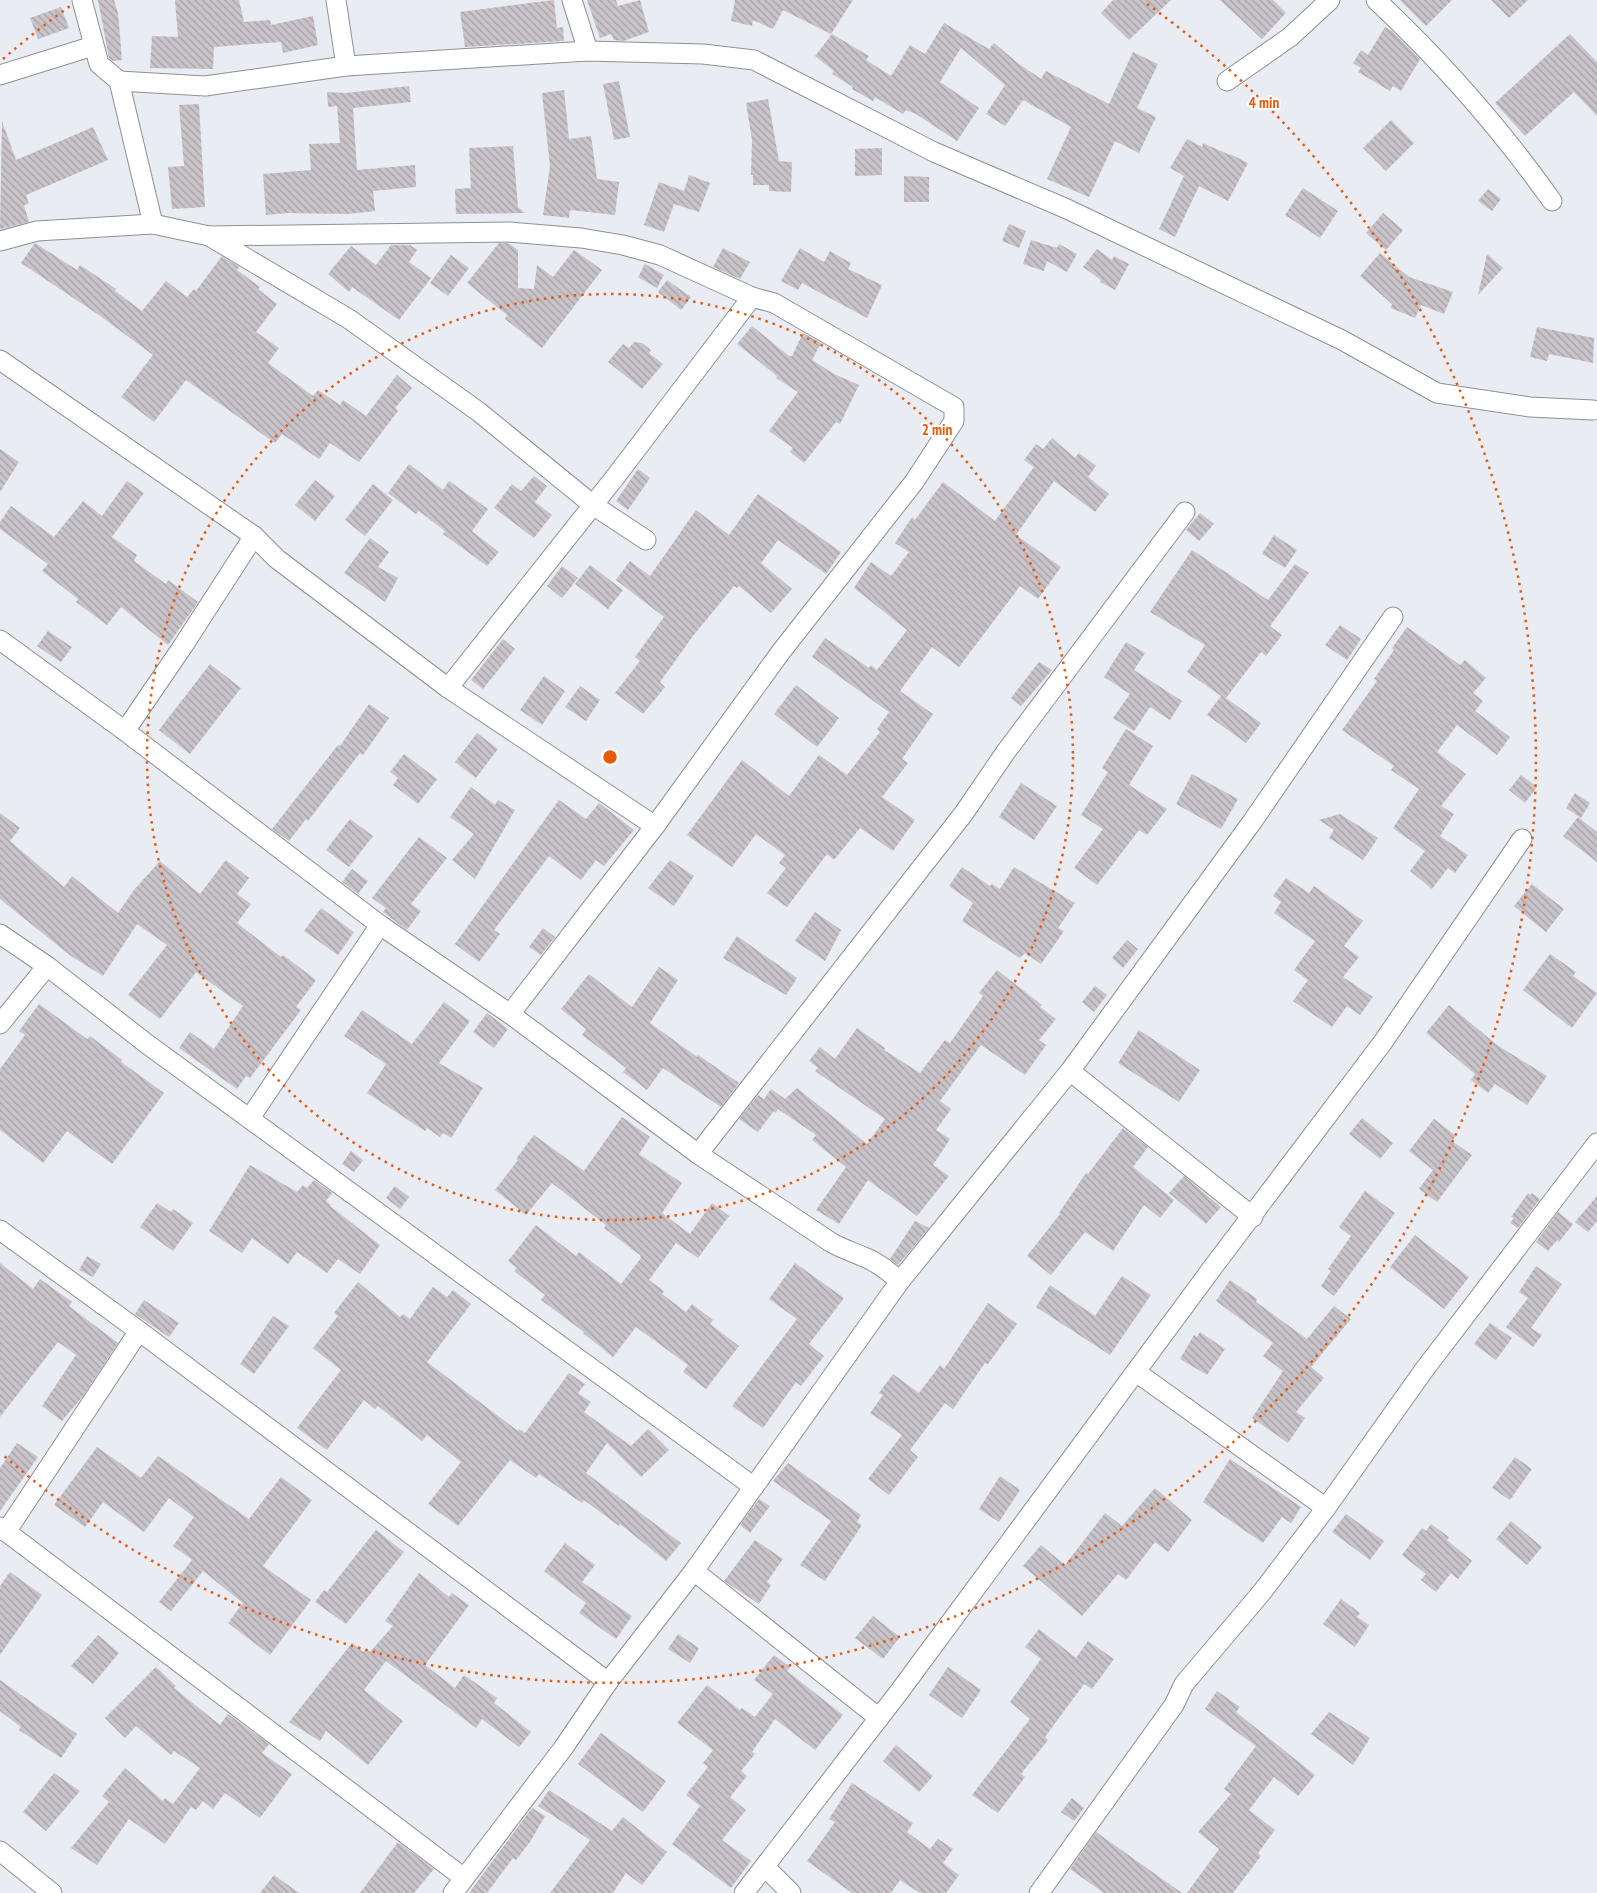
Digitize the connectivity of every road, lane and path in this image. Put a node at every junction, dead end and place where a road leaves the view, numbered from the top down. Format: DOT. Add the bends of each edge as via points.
graph roads {
  1 [pos="82,0"];
  2 [pos="336,0"];
  3 [pos="572,0"];
  4 [pos="1330,0"];
  5 [pos="1376,0"];
  6 [pos="93,46"];
  7 [pos="588,51"];
  8 [pos="346,66"];
  9 [pos="0,75"];
  10 [pos="119,81"];
  11 [pos="1227,81"];
  12 [pos="1552,200"];
  13 [pos="153,224"];
  14 [pos="209,236"];
  15 [pos="0,241"];
  16 [pos="752,297"];
  17 [pos="0,360"];
  18 [pos="1593,410"];
  19 [pos="593,505"];
  20 [pos="1185,512"];
  21 [pos="254,536"];
  22 [pos="646,540"];
  23 [pos="1393,617"];
  24 [pos="0,640"];
  25 [pos="448,688"];
  26 [pos="125,731"];
  27 [pos="655,826"];
  28 [pos="1522,839"];
  29 [pos="380,925"];
  30 [pos="0,934"];
  31 [pos="47,966"];
  32 [pos="510,1014"];
  33 [pos="0,1024"];
  34 [pos="1070,1071"];
  35 [pos="250,1118"];
  36 [pos="1597,1143"];
  37 [pos="698,1154"];
  38 [pos="1253,1217"];
  39 [pos="0,1230"];
  40 [pos="900,1281"];
  41 [pos="139,1331"];
  42 [pos="1136,1372"];
  43 [pos="754,1487"];
  44 [pos="1326,1508"];
  45 [pos="3,1530"];
  46 [pos="694,1571"];
  47 [pos="608,1682"];
  48 [pos="879,1718"];
  49 [pos="0,1850"];
  50 [pos="765,1868"];
  51 [pos="459,1886"];
  52 [pos="52,1893"];
  53 [pos="744,1893"];
  54 [pos="791,1893"];
  55 [pos="1039,1893"];
  1 -- 6 [label="street"];
  2 -- 8 [label="street"];
  3 -- 7 [label="street"];
  4 -- 11 [label="street" via="1290,38"];
  5 -- 12 [label="street" via="1415,36"];
  6 -- 9 [label="street"];
  6 -- 10 [label="street" via="99,64"];
  7 -- 8 [label="street"];
  7 -- 18 [label="street" via="703,54 754,60 934,152 1068,209 1342,340 1437,393 1530,407"];
  8 -- 10 [label="street" via="205,86"];
  10 -- 13 [label="street"];
  13 -- 14 [label="street"];
  13 -- 15 [label="street" via="37,231"];
  14 -- 16 [label="street" via="509,232 580,238 660,255"];
  14 -- 19 [label="street" via="349,319 479,412"];
  16 -- 19 [label="street"];
  16 -- 27 [label="street" via="774,303 954,407 956,413 914,482 780,653"];
  17 -- 21 [label="street"];
  19 -- 22 [label="street"];
  19 -- 25 [label="street"];
  20 -- 37 [label="street" via="964,813"];
  21 -- 25 [label="street" via="277,559"];
  21 -- 26 [label="street"];
  23 -- 34 [label="street" via="1252,822"];
  24 -- 26 [label="street"];
  25 -- 27 [label="street"];
  26 -- 29 [label="street"];
  27 -- 32 [label="street"];
  28 -- 38 [label="street" via="1383,1042"];
  29 -- 32 [label="street"];
  29 -- 35 [label="street"];
  30 -- 31 [label="street"];
  31 -- 33 [label="street"];
  31 -- 35 [label="street"];
  32 -- 37 [label="street"];
  34 -- 38 [label="street"];
  34 -- 40 [label="street"];
  35 -- 43 [label="street"];
  36 -- 44 [label="street" via="1424,1370"];
  37 -- 40 [label="street" via="832,1243 883,1267"];
  38 -- 42 [label="street"];
  39 -- 41 [label="street"];
  40 -- 43 [label="street"];
  41 -- 45 [label="street"];
  41 -- 47 [label="street"];
  42 -- 44 [label="street"];
  42 -- 48 [label="street"];
  43 -- 46 [label="street"];
  44 -- 55 [label="street" via="1262,1592 1184,1684 1174,1705"];
  45 -- 51 [label="street"];
  46 -- 47 [label="street"];
  46 -- 48 [label="street"];
  47 -- 51 [label="street" via="564,1747"];
  48 -- 50 [label="street"];
  49 -- 52 [label="street"];
  50 -- 53 [label="street"];
  50 -- 54 [label="street"];
}
